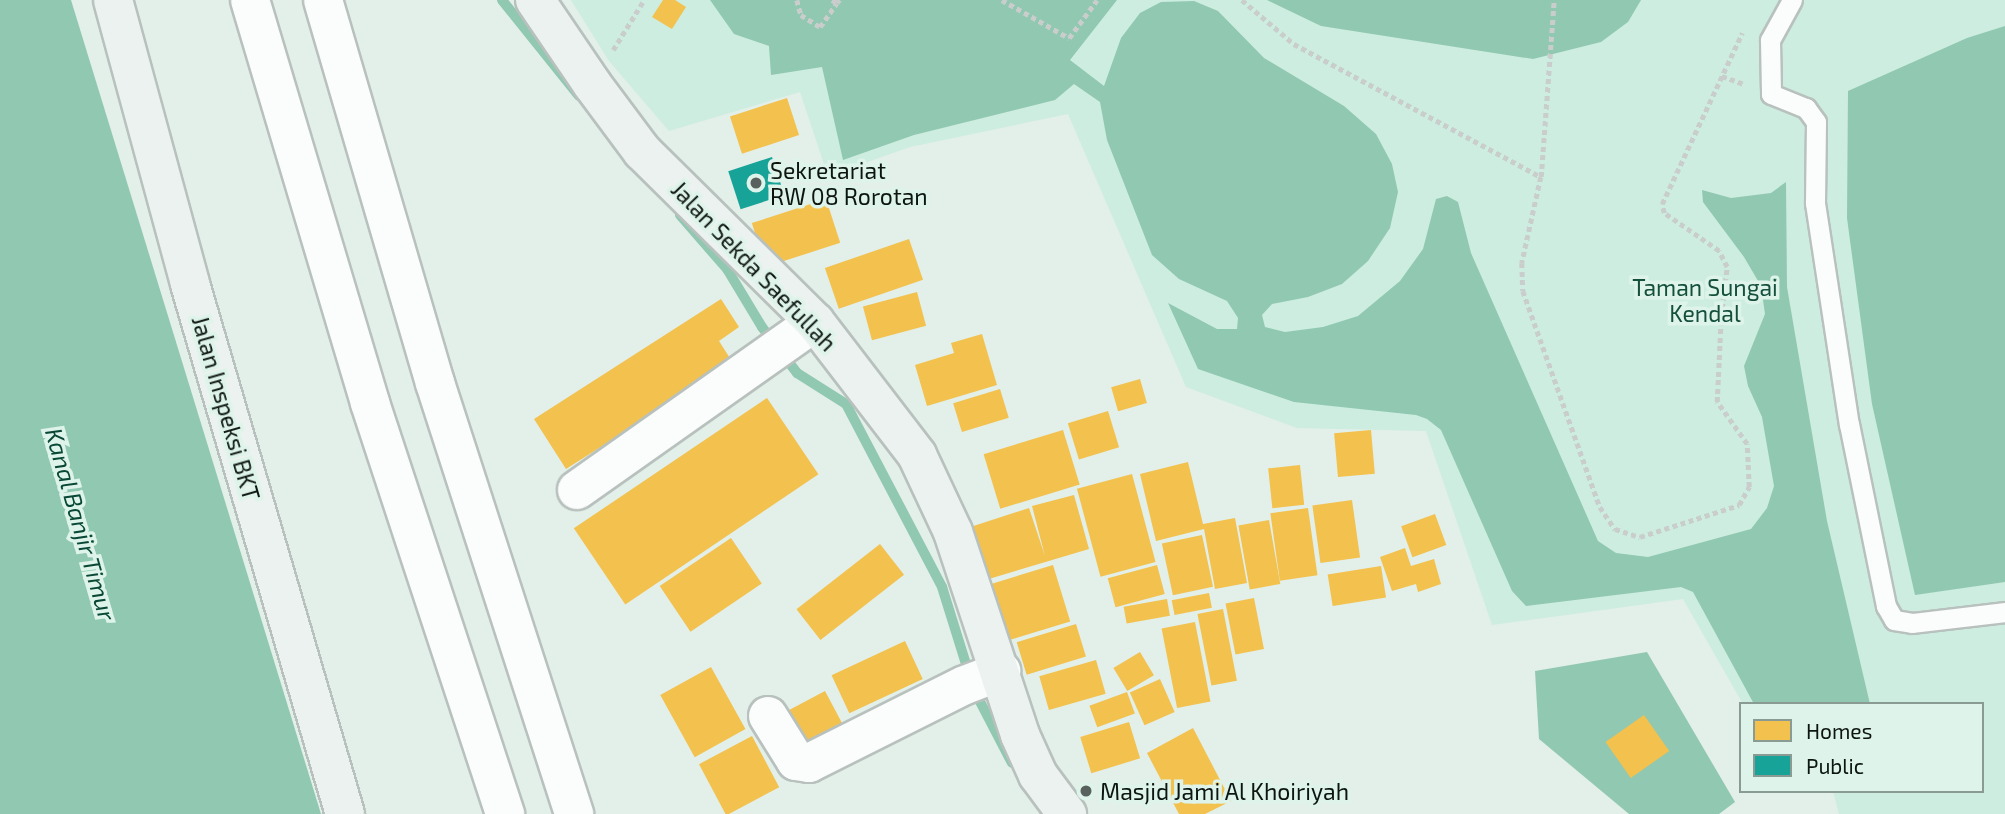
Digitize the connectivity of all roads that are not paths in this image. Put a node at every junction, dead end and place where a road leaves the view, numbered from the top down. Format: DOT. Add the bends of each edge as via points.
graph roads {
  1 [pos="113,0"];
  2 [pos="250,0"];
  3 [pos="323,0"];
  4 [pos="535,0"];
  5 [pos="1792,0"];
  6 [pos="787,343"];
  7 [pos="577,490"];
  8 [pos="2005,612"];
  9 [pos="984,677"];
  10 [pos="768,716"];
  11 [pos="345,814"];
  12 [pos="505,814"];
  13 [pos="574,814"];
  14 [pos="1067,814"];
  1 -- 11 [label="street, Jalan Inspeksi BKT" via="190,284"];
  2 -- 12 [label="street" via="370,403"];
  3 -- 13 [label="street" via="435,383"];
  4 -- 6 [label="street, Jalan Sekda Saefullah" via="592,84"];
  5 -- 8 [label="lane" via="1770,40 1771,94 1806,108 1816,122 1815,203 1849,424 1886,606 1894,620 1912,622"];
  6 -- 7 [label="street"];
  6 -- 9 [label="street, Jalan Sekda Saefullah" via="917,455 953,532"];
  9 -- 10 [label="street" via="809,763 796,761"];
  9 -- 14 [label="street, Jalan Sekda Saefullah" via="1020,735 1038,775"];
}
